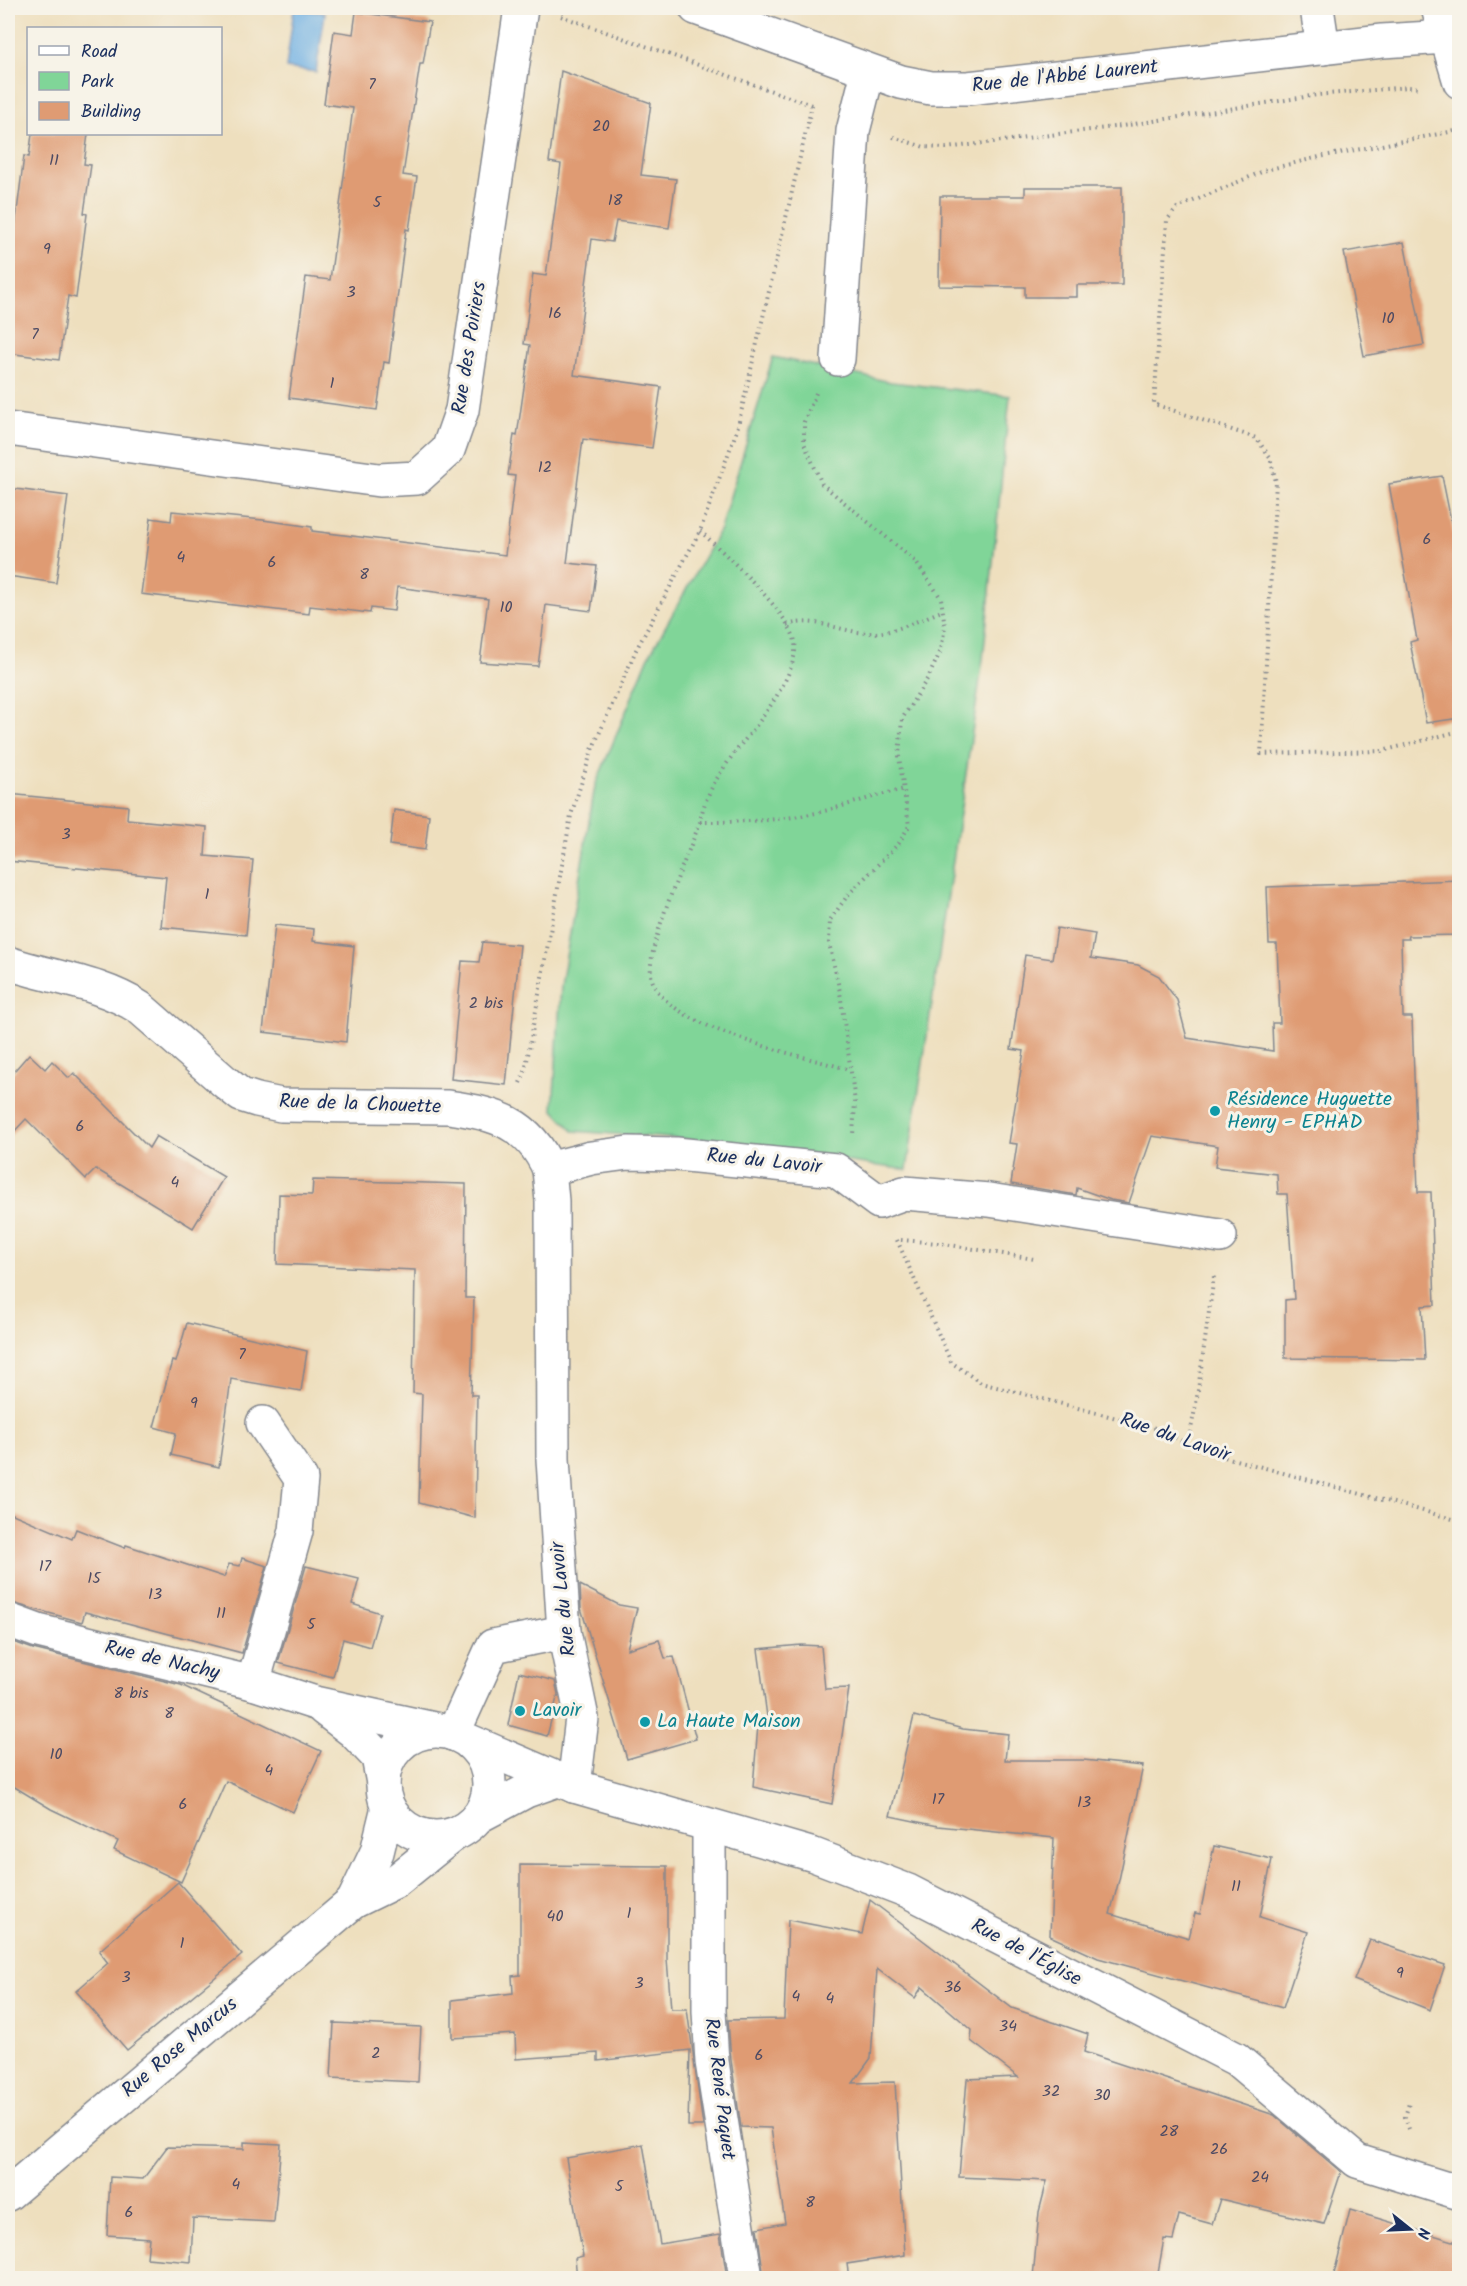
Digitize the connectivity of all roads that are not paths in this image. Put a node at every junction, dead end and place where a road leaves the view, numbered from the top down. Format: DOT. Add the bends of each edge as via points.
graph roads {
  1 [pos="521,8"];
  2 [pos="696,8"];
  3 [pos="1317,8"];
  4 [pos="1448,26"];
  5 [pos="1323,48"];
  6 [pos="868,72"];
  7 [pos="1460,82"];
  8 [pos="838,359"];
  9 [pos="8,429"];
  10 [pos="8,963"];
  11 [pos="549,1169"];
  12 [pos="1220,1236"];
  13 [pos="263,1423"];
  14 [pos="8,1620"];
  15 [pos="564,1632"];
  16 [pos="253,1683"];
  17 [pos="315,1703"];
  18 [pos="455,1735"];
  19 [pos="566,1783"];
  20 [pos="386,1795"];
  21 [pos="466,1825"];
  22 [pos="710,1827"];
  23 [pos="353,1902"];
  24 [pos="1460,2193"];
  25 [pos="8,2194"];
  26 [pos="746,2278"];
  1 -- 9 [label="street, Rue des Poiriers" via="462,410 448,450 417,478 379,480"];
  2 -- 6 [label="street, Rue de l'Abbé Laurent"];
  3 -- 5 [label="street"];
  4 -- 5 [label="street, Rue de l'Abbé Laurent"];
  4 -- 7 [label="street"];
  5 -- 6 [label="street, Rue de l'Abbé Laurent" via="968,88 931,88"];
  6 -- 8 [label="street" via="853,131"];
  10 -- 11 [label="street, Rue de la Chouette" via="122,996 233,1089 257,1100 281,1104 448,1107 501,1118 540,1149"];
  11 -- 12 [label="street, Rue du Lavoir" via="628,1153 676,1154 836,1170 879,1202 904,1192 990,1200"];
  11 -- 15 [label="street, Rue du Lavoir" via="554,1459"];
  13 -- 16 [label="street" via="301,1479 296,1531"];
  14 -- 16 [label="street, Rue de Nachy" via="38,1631"];
  15 -- 18 [label="street" via="494,1646"];
  15 -- 19 [label="street, Rue du Lavoir" via="582,1718"];
  16 -- 17 [label="street, Rue de Nachy"];
  17 -- 18 [label="street, Rue de Nachy"];
  17 -- 20 [label="street, Rue de Nachy" via="354,1731 378,1756"];
  18 -- 19 [label="street, Rue de l'Église"];
  18 -- 20 [label="street" via="426,1731 395,1750 386,1765"];
  18 -- 21 [label="street" via="479,1752 490,1784 487,1801"];
  19 -- 21 [label="street" via="526,1791"];
  19 -- 22 [label="street, Rue de l'Église"];
  20 -- 21 [label="street" via="397,1820 408,1830 438,1838"];
  20 -- 23 [label="street, Rue Rose Marcus" via="377,1852"];
  21 -- 23 [label="street, Rue Rose Marcus" via="396,1881"];
  22 -- 24 [label="street, Rue de l'Église" via="814,1855 908,1891 1236,2059 1357,2161"];
  22 -- 26 [label="street, Rue René Paquet" via="712,2062"];
  23 -- 25 [label="street, Rue Rose Marcus"];
}
